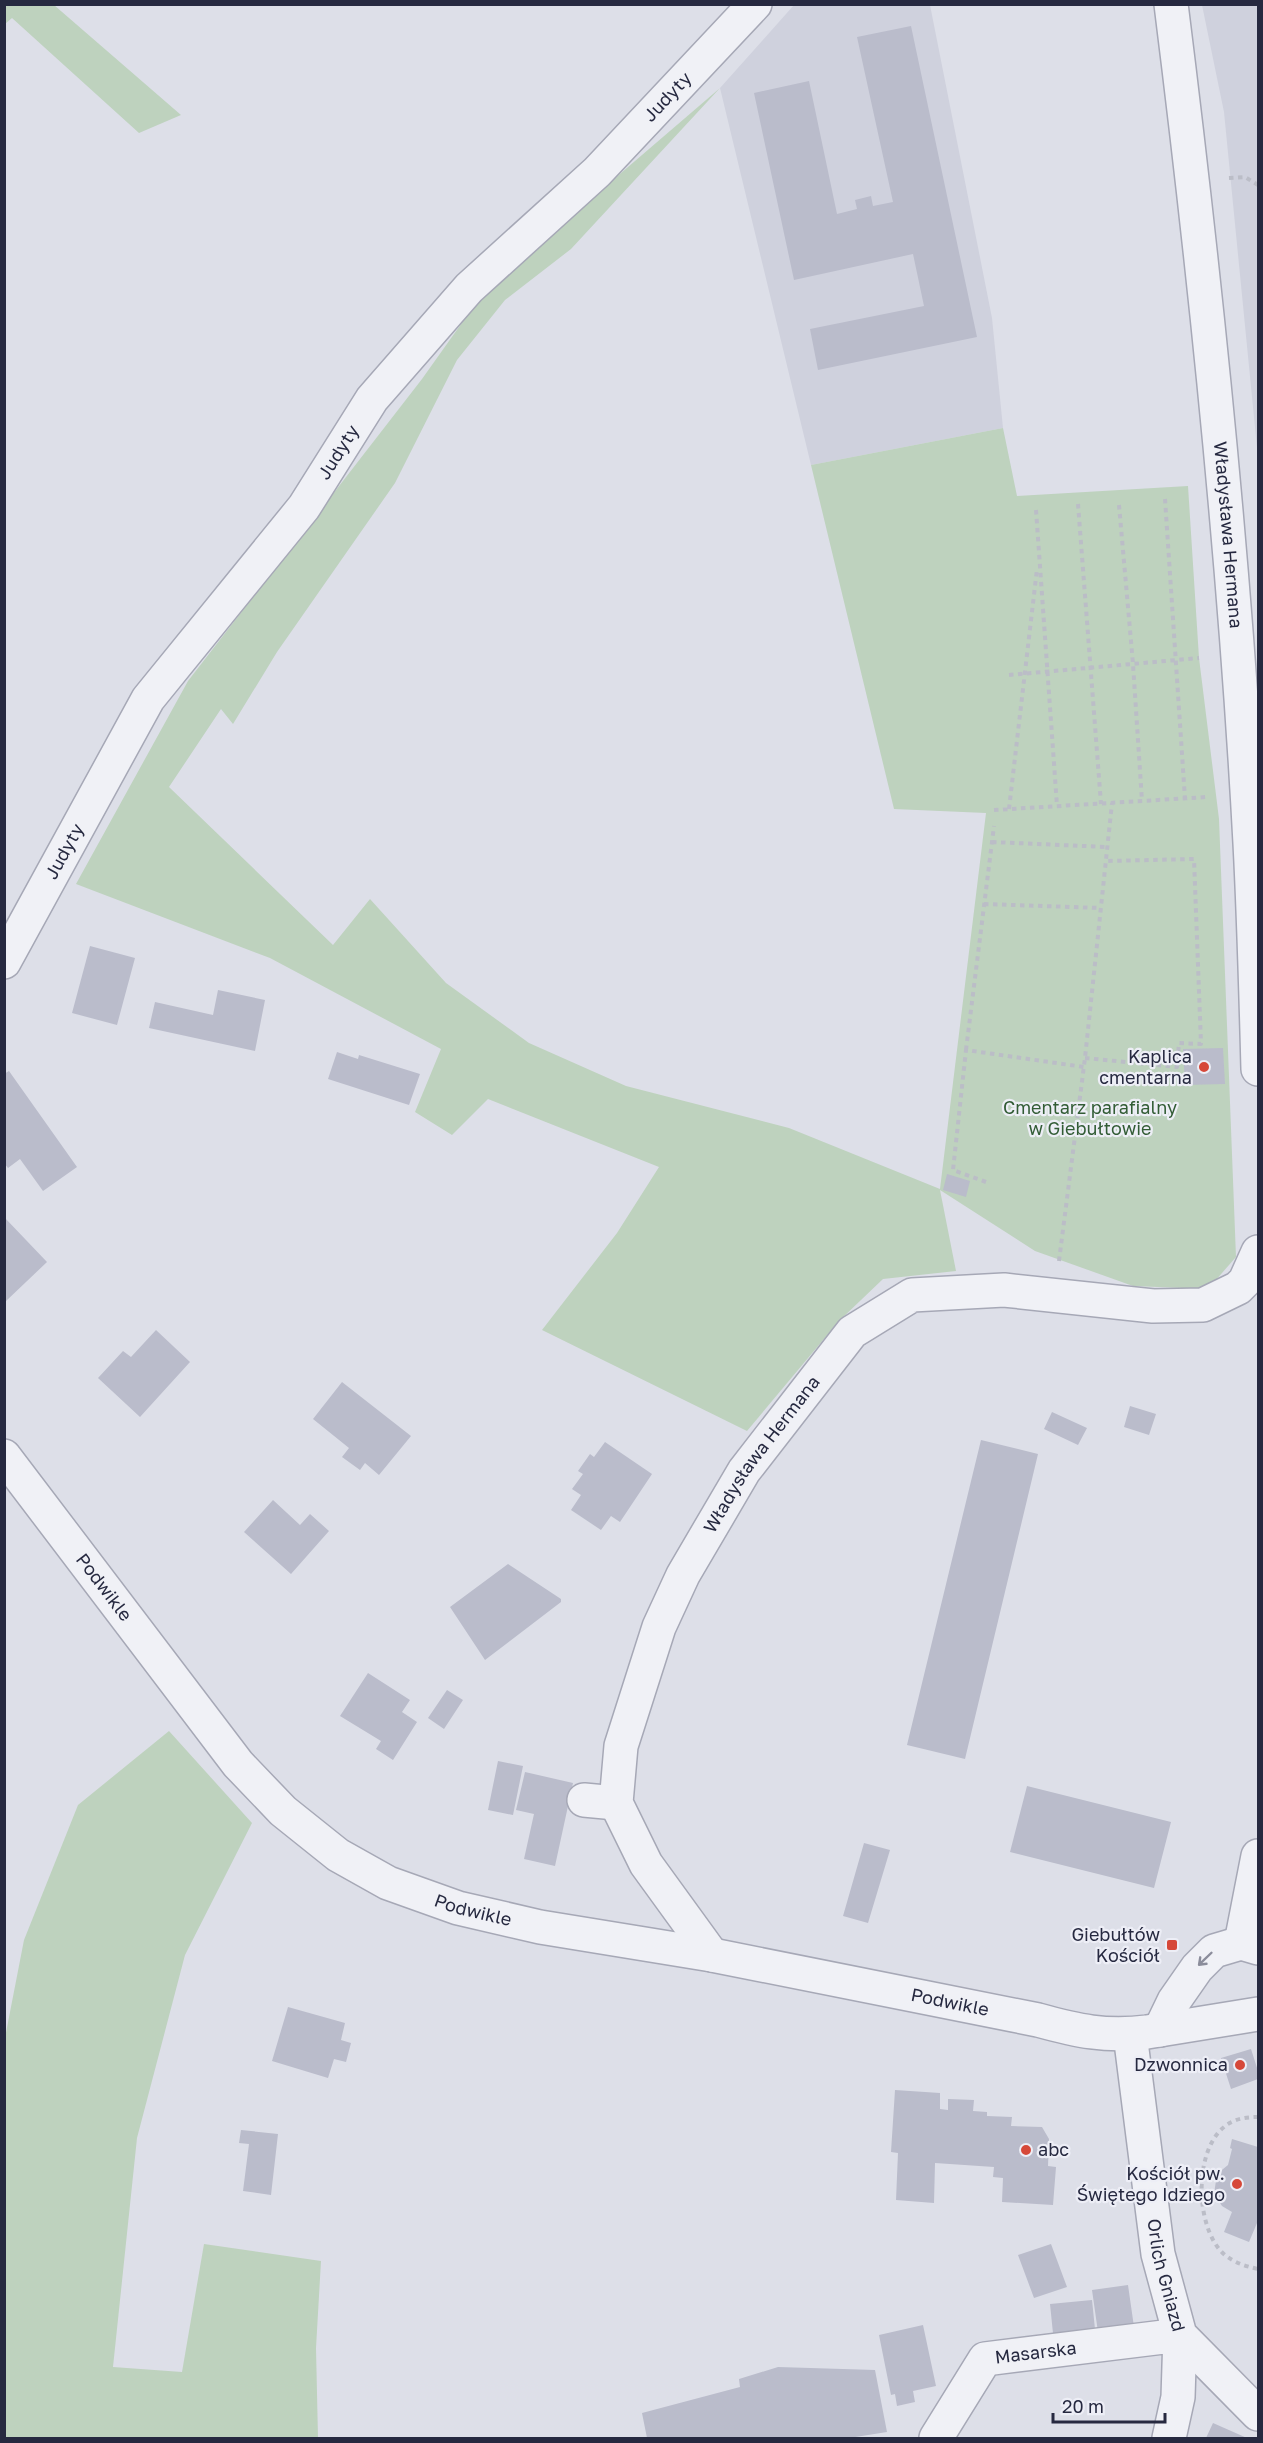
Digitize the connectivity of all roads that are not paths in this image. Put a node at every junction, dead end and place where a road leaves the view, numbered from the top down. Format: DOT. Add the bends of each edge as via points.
graph roads {
  1 [pos="755,4"];
  2 [pos="1172,4"];
  3 [pos="4,962"];
  4 [pos="1258,1069"];
  5 [pos="1258,1252"];
  6 [pos="1252,1285"];
  7 [pos="4,1456"];
  8 [pos="584,1800"];
  9 [pos="616,1803"];
  10 [pos="1258,1856"];
  11 [pos="1250,1945"];
  12 [pos="712,1955"];
  13 [pos="1258,2014"];
  14 [pos="1145,2032"];
  15 [pos="1180,2335"];
  16 [pos="1258,2414"];
  17 [pos="936,2439"];
  18 [pos="1169,2439"];
  1 -- 3 [label="street, Judyty" via="597,172 469,288 372,399 304,507 148,699"];
  2 -- 4 [label="street, Władysława Hermana" via="1194,181 1231,568 1250,843"];
  5 -- 6 [label="street, Władysława Hermana"];
  6 -- 9 [label="street, Władysława Hermana" via="1203,1305 1153,1306 1004,1290 912,1295 852,1332 744,1472 683,1575 659,1627 621,1746"];
  7 -- 12 [label="street, Podwikle" via="238,1764 283,1811 338,1856 388,1883 458,1908 540,1927"];
  8 -- 9 [label="street"];
  9 -- 12 [label="street" via="646,1864"];
  10 -- 11 [label="street"];
  11 -- 14 [label="street, one-way" via="1214,1951"];
  12 -- 14 [label="street, Podwikle" via="1084,2032"];
  13 -- 14 [label="street, Podwikle"];
  14 -- 15 [label="street, Orlich Gniazd" via="1158,2254"];
  15 -- 16 [label="street, Orlich Gniazd"];
  15 -- 17 [label="street, Masarska" via="986,2359"];
  15 -- 18 [label="street" via="1178,2397"];
}
